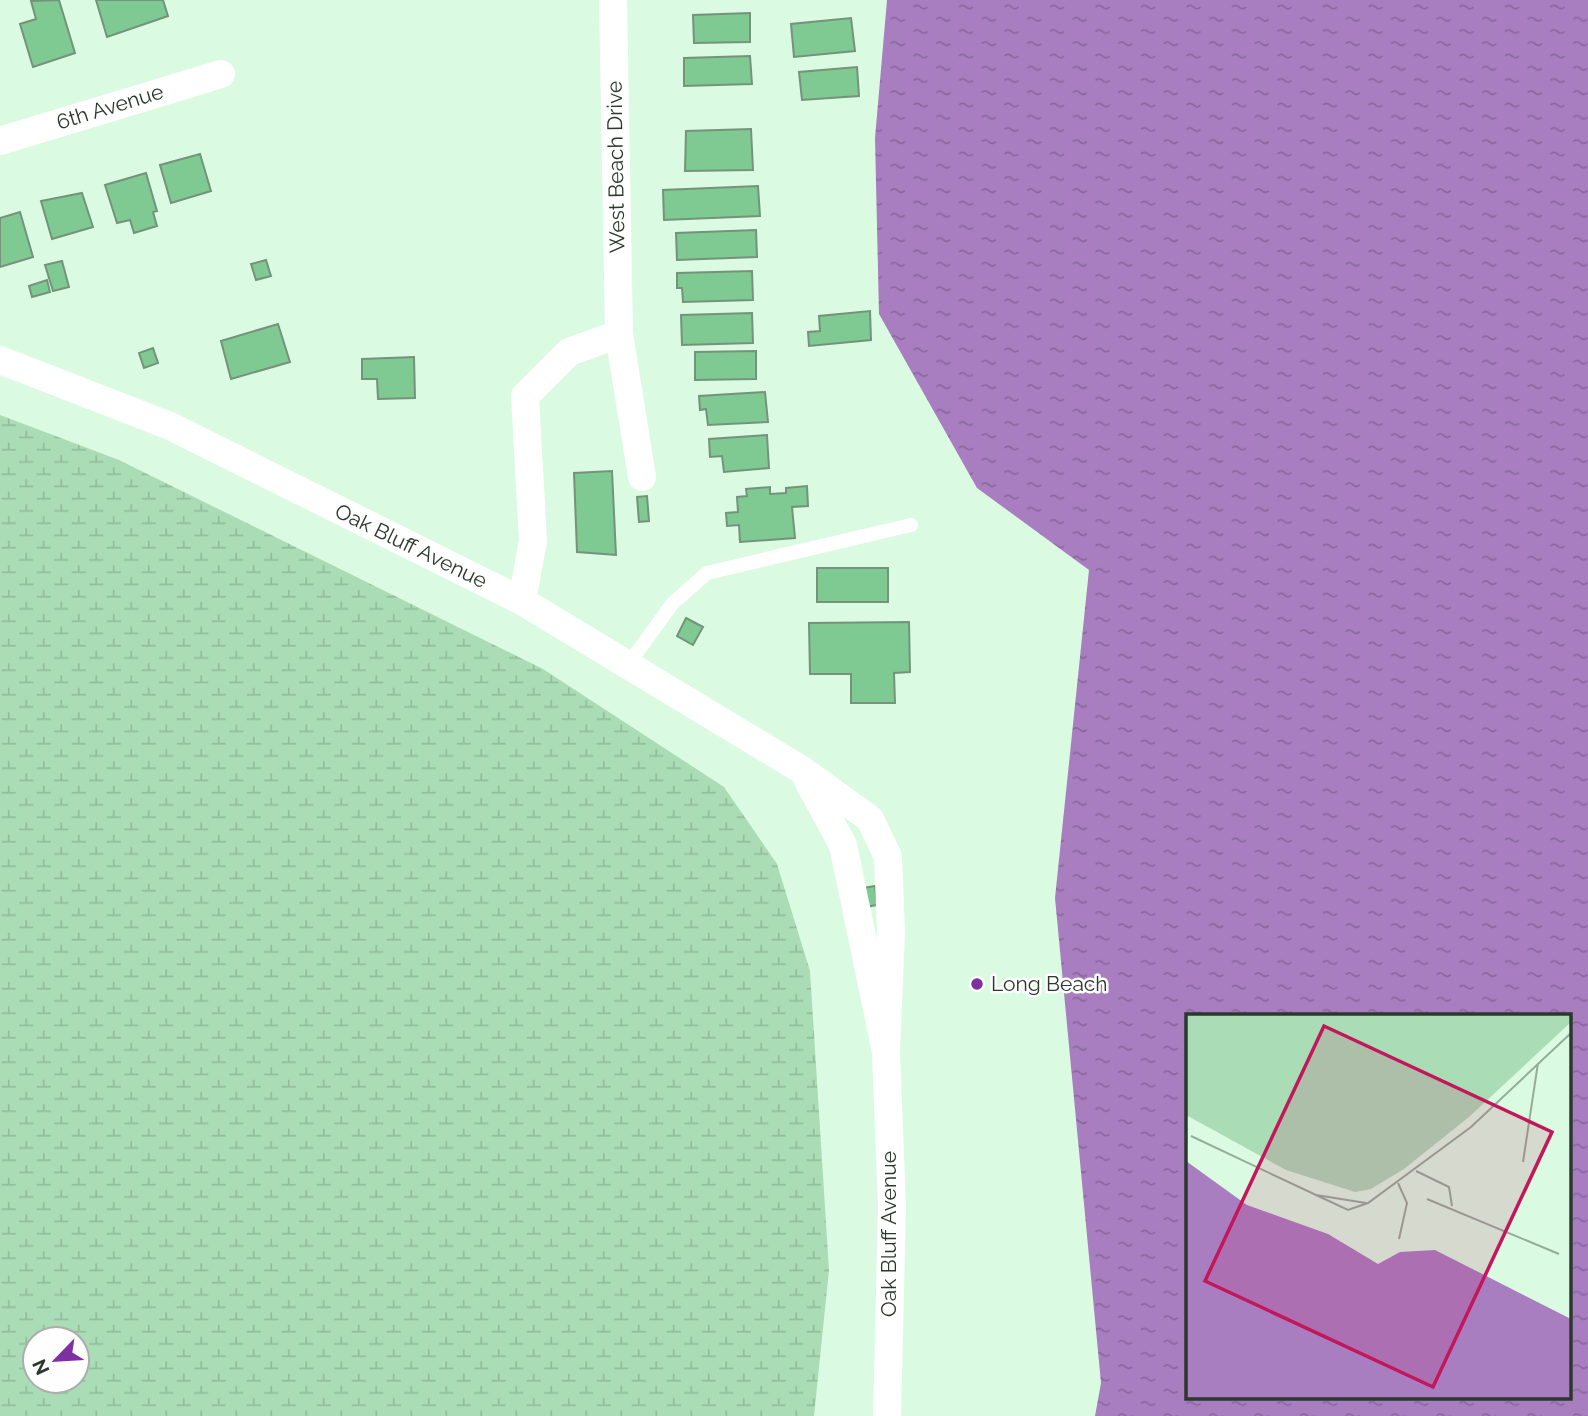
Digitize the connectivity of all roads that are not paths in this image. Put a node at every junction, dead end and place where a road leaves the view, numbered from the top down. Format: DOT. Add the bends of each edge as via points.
graph roads {
  1 [pos="613,0"];
  2 [pos="221,74"];
  3 [pos="0,141"];
  4 [pos="619,334"];
  5 [pos="0,360"];
  6 [pos="642,477"];
  7 [pos="911,525"];
  8 [pos="522,601"];
  9 [pos="628,665"];
  10 [pos="802,770"];
  11 [pos="886,1052"];
  12 [pos="887,1416"];
  1 -- 4 [label="street, West Beach Drive"];
  2 -- 3 [label="street, 6th Avenue"];
  4 -- 6 [label="street, West Beach Drive"];
  4 -- 8 [label="street" via="569,352 525,396 533,541"];
  5 -- 8 [label="street, Oak Bluff Avenue" via="170,426"];
  7 -- 9 [label="lane" via="707,573 672,604"];
  8 -- 9 [label="street, Oak Bluff Avenue"];
  9 -- 10 [label="street, Oak Bluff Avenue"];
  10 -- 11 [label="street, Oak Bluff Avenue" via="844,845"];
  10 -- 11 [label="street, Oak Bluff Avenue" via="870,820 888,857 891,932"];
  11 -- 12 [label="street, Oak Bluff Avenue" via="892,1207"];
}
